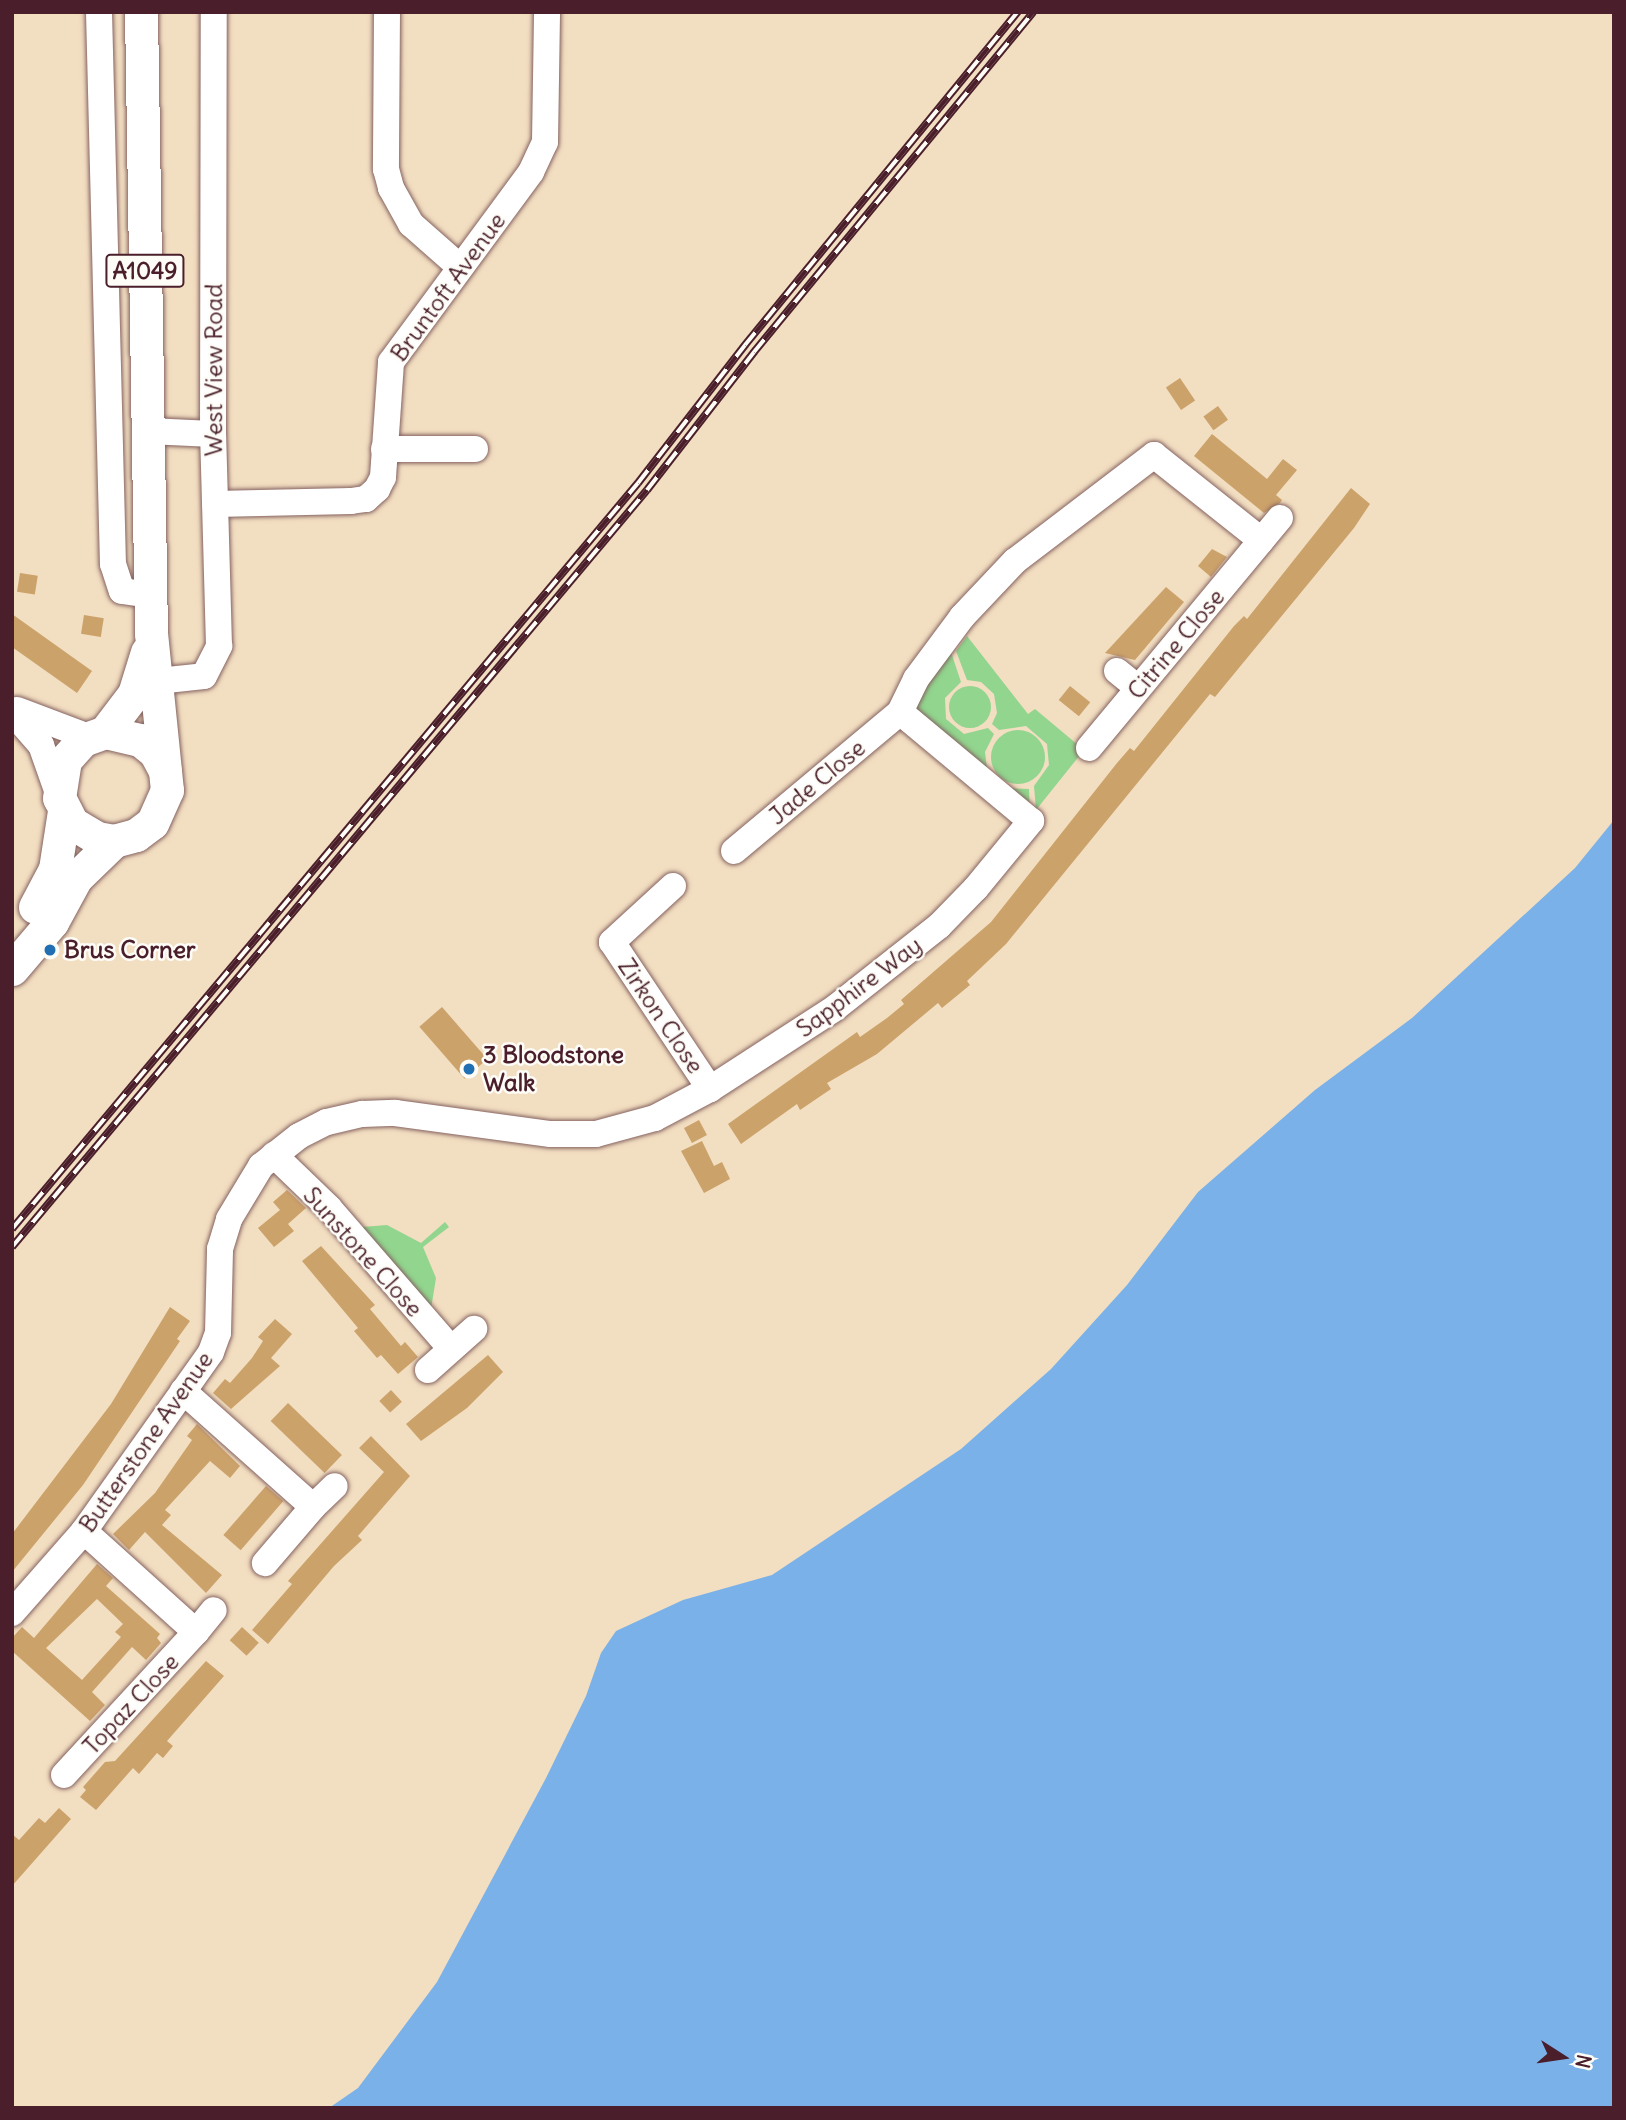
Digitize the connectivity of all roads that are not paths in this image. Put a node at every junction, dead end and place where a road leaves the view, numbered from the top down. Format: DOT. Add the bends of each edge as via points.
graph roads {
  1 [pos="99,12"];
  2 [pos="141,12"];
  3 [pos="214,12"];
  4 [pos="387,12"];
  5 [pos="547,12"];
  6 [pos="460,267"];
  7 [pos="148,431"];
  8 [pos="213,434"];
  9 [pos="384,449"];
  10 [pos="475,449"];
  11 [pos="215,504"];
  12 [pos="1280,519"];
  13 [pos="1261,541"];
  14 [pos="152,595"];
  15 [pos="1117,671"];
  16 [pos="148,683"];
  17 [pos="1138,688"];
  18 [pos="12,709"];
  19 [pos="900,712"];
  20 [pos="97,734"];
  21 [pos="1089,748"];
  22 [pos="165,771"];
  23 [pos="61,804"];
  24 [pos="114,841"];
  25 [pos="734,851"];
  26 [pos="674,886"];
  27 [pos="12,941"];
  28 [pos="12,970"];
  29 [pos="710,1089"];
  30 [pos="490,1124"];
  31 [pos="274,1156"];
  32 [pos="474,1329"];
  33 [pos="451,1349"];
  34 [pos="428,1370"];
  35 [pos="183,1391"];
  36 [pos="335,1486"];
  37 [pos="313,1507"];
  38 [pos="84,1531"];
  39 [pos="265,1563"];
  40 [pos="214,1610"];
  41 [pos="12,1613"];
  42 [pos="196,1632"];
  43 [pos="64,1775"];
  1 -- 14 [label="street" via="113,564 122,591"];
  2 -- 7 [label="main road, A1049"];
  3 -- 8 [label="street, West View Road"];
  4 -- 6 [label="street" via="386,169 391,188 411,224"];
  5 -- 6 [label="street, Bruntoft Avenue" via="545,142 531,172"];
  6 -- 9 [label="street, Bruntoft Avenue" via="391,362"];
  7 -- 8 [label="street"];
  7 -- 14 [label="main road, A1049"];
  8 -- 11 [label="street, West View Road"];
  9 -- 10 [label="street"];
  9 -- 11 [label="street, Bruntoft Avenue" via="383,477 366,499"];
  11 -- 16 [label="street, West View Road" via="219,646 215,661 204,676"];
  12 -- 13 [label="street, Citrine Close"];
  13 -- 17 [label="street, Citrine Close"];
  13 -- 19 [label="street" via="1154,455 1048,534 985,590 923,669"];
  14 -- 16 [label="main road, A1049"];
  15 -- 17 [label="street"];
  16 -- 20 [label="main road, A1049"];
  16 -- 22 [label="main road, A1049"];
  17 -- 21 [label="street, Citrine Close"];
  18 -- 20 [label="street"];
  18 -- 23 [label="street" via="41,745"];
  19 -- 25 [label="street, Jade Close"];
  19 -- 29 [label="street, Sapphire Way" via="1031,821 976,888 919,943 835,1008"];
  20 -- 22 [label="main road" via="140,740 155,752"];
  20 -- 23 [label="main road" via="65,760"];
  22 -- 24 [label="main road" via="163,806 152,824 136,835"];
  23 -- 24 [label="main road" via="87,834"];
  23 -- 27 [label="main road" via="55,869"];
  24 -- 28 [label="main road" via="76,878 52,922"];
  26 -- 29 [label="street, Zirkon Close" via="612,942"];
  29 -- 30 [label="street, Sapphire Way" via="655,1118 596,1134 551,1134"];
  30 -- 31 [label="street, Butterstone Avenue" via="362,1114 327,1122"];
  31 -- 33 [label="street, Sunstone Close" via="330,1208"];
  31 -- 35 [label="street, Butterstone Avenue" via="243,1190 229,1219 220,1249 218,1333 211,1352"];
  32 -- 33 [label="street"];
  33 -- 34 [label="street"];
  35 -- 37 [label="street"];
  35 -- 38 [label="street, Butterstone Avenue"];
  36 -- 37 [label="street"];
  37 -- 39 [label="street"];
  38 -- 41 [label="street, Butterstone Avenue"];
  38 -- 42 [label="street, Topaz Close"];
  40 -- 42 [label="street, Topaz Close"];
  42 -- 43 [label="street, Topaz Close"];
}
